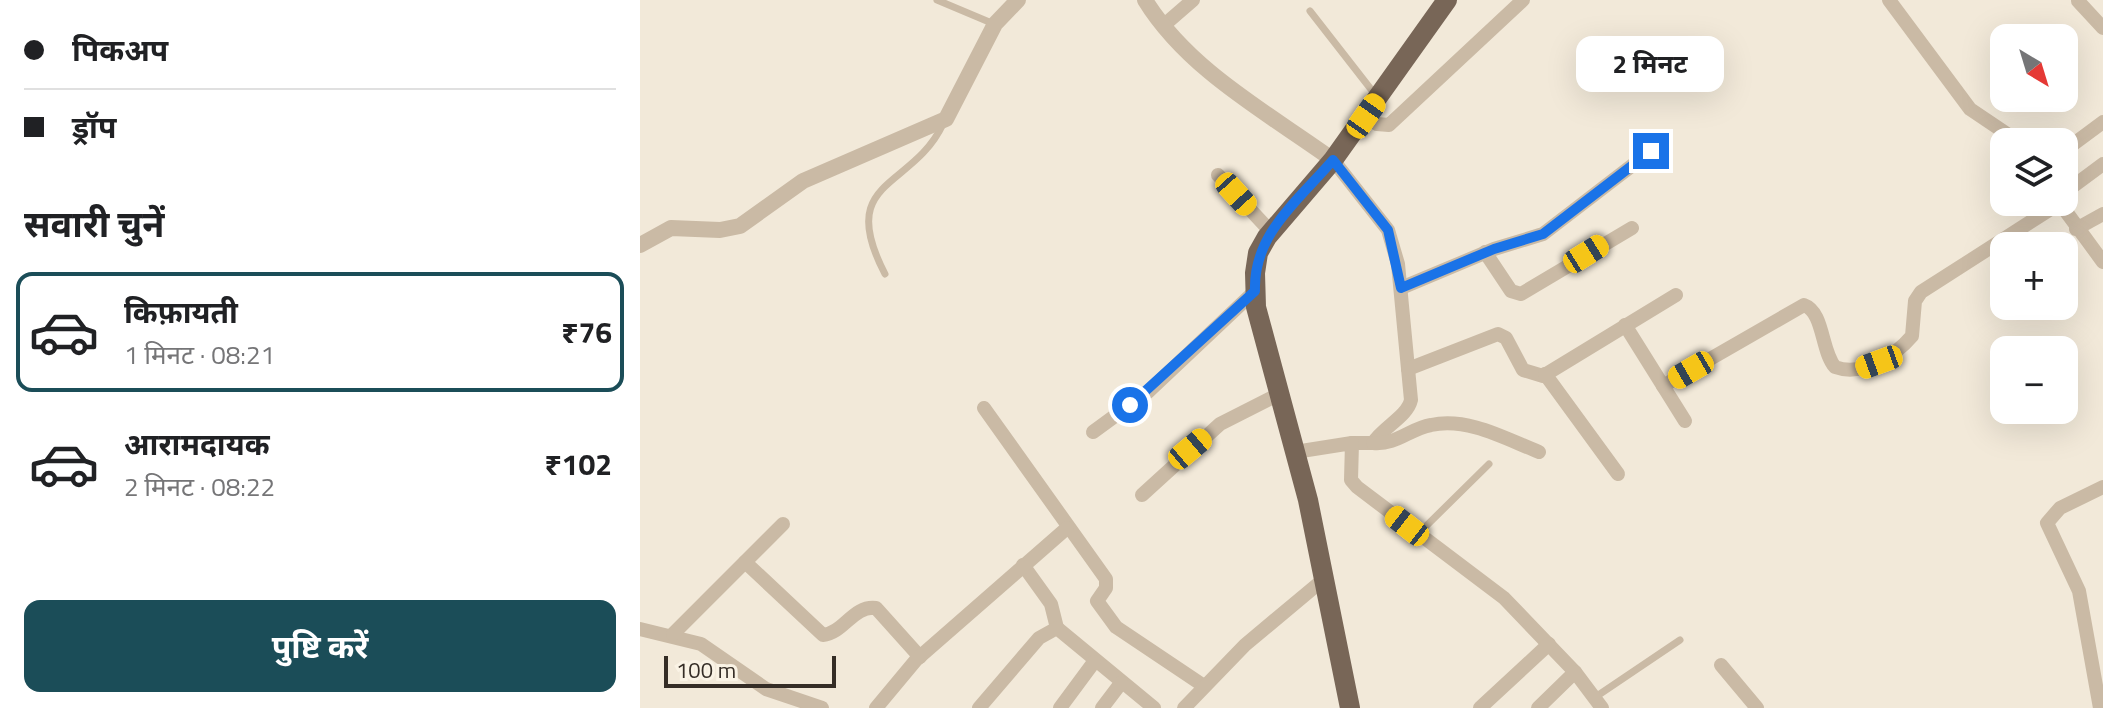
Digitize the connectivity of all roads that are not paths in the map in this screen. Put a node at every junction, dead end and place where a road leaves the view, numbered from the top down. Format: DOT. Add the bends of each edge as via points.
graph roads {
  1 [pos="937,0"];
  2 [pos="1018,0"];
  3 [pos="1145,0"];
  4 [pos="1193,0"];
  5 [pos="1447,0"];
  6 [pos="1523,0"];
  7 [pos="1889,0"];
  8 [pos="2078,1"];
  9 [pos="1310,11"];
  10 [pos="995,24"];
  11 [pos="1163,26"];
  12 [pos="2103,28"];
  13 [pos="1372,107"];
  14 [pos="946,119"];
  15 [pos="2103,122"];
  16 [pos="1998,128"];
  17 [pos="2078,141"];
  18 [pos="1651,151"];
  19 [pos="1333,160"];
  20 [pos="2103,164"];
  21 [pos="1218,175"];
  22 [pos="2078,183"];
  23 [pos="2103,214"];
  24 [pos="2038,216"];
  25 [pos="2068,216"];
  26 [pos="1632,228"];
  27 [pos="2076,229"];
  28 [pos="1271,232"];
  29 [pos="640,245"];
  30 [pos="2098,247"];
  31 [pos="1485,252"];
  32 [pos="2103,262"];
  33 [pos="885,274"];
  34 [pos="1401,288"];
  35 [pos="1255,291"];
  36 [pos="1676,295"];
  37 [pos="1625,325"];
  38 [pos="1408,369"];
  39 [pos="1545,374"];
  40 [pos="1663,386"];
  41 [pos="1279,394"];
  42 [pos="984,408"];
  43 [pos="1685,421"];
  44 [pos="1093,432"];
  45 [pos="1352,443"];
  46 [pos="1373,443"];
  47 [pos="1295,452"];
  48 [pos="1539,452"];
  49 [pos="1489,464"];
  50 [pos="1618,474"];
  51 [pos="2103,487"];
  52 [pos="1142,495"];
  53 [pos="783,524"];
  54 [pos="1067,528"];
  55 [pos="1418,534"];
  56 [pos="745,562"];
  57 [pos="1023,565"];
  58 [pos="1324,579"];
  59 [pos="1057,628"];
  60 [pos="640,629"];
  61 [pos="673,634"];
  62 [pos="1680,640"];
  63 [pos="1549,644"];
  64 [pos="920,657"];
  65 [pos="1094,662"];
  66 [pos="1721,665"];
  67 [pos="1575,672"];
  68 [pos="1121,683"];
  69 [pos="1204,686"];
  70 [pos="1598,703"];
  71 [pos="987,705"];
  72 [pos="822,708"];
  73 [pos="876,708"];
  74 [pos="1060,708"];
  75 [pos="1102,708"];
  76 [pos="1154,708"];
  77 [pos="1184,708"];
  78 [pos="1350,708"];
  79 [pos="1480,708"];
  80 [pos="1538,708"];
  81 [pos="1757,708"];
  82 [pos="2100,708"];
  1 -- 10 [label="lane"];
  2 -- 10 [label="street"];
  3 -- 11 [label="street"];
  4 -- 11 [label="street"];
  5 -- 13 [label="main road"];
  6 -- 13 [label="street" via="1389,125 1377,124"];
  7 -- 16 [label="street" via="1970,109"];
  8 -- 12 [label="street"];
  9 -- 13 [label="lane"];
  10 -- 14 [label="street"];
  11 -- 19 [label="street" via="1216,75"];
  13 -- 19 [label="main road"];
  14 -- 29 [label="street" via="803,181 740,226 671,228"];
  14 -- 33 [label="lane" via="936,139 887,181 873,201 867,225 870,246"];
  15 -- 17 [label="street"];
  18 -- 31 [label="street" via="1543,234"];
  19 -- 28 [label="main road"];
  19 -- 34 [label="street" via="1388,230"];
  20 -- 22 [label="street"];
  21 -- 28 [label="street"];
  23 -- 27 [label="street"];
  24 -- 40 [label="street" via="1921,292 1915,301 1912,336 1879,362 1854,370 1835,367 1814,314 1804,305"];
  25 -- 27 [label="street"];
  26 -- 31 [label="street" via="1521,294 1511,291"];
  27 -- 30 [label="street"];
  28 -- 35 [label="main road" via="1258,253"];
  30 -- 32 [label="street"];
  31 -- 34 [label="street"];
  34 -- 38 [label="street"];
  35 -- 41 [label="main road"];
  35 -- 44 [label="street" via="1160,381"];
  36 -- 37 [label="street"];
  37 -- 39 [label="street"];
  37 -- 40 [label="street"];
  38 -- 39 [label="street" via="1498,334 1506,338 1523,370"];
  38 -- 46 [label="street" via="1410,406"];
  39 -- 50 [label="street"];
  40 -- 43 [label="street"];
  41 -- 47 [label="main road"];
  41 -- 52 [label="street" via="1220,424"];
  42 -- 54 [label="street"];
  45 -- 46 [label="street"];
  45 -- 47 [label="street"];
  45 -- 55 [label="street" via="1351,480"];
  46 -- 48 [label="street" via="1396,442 1431,425 1452,423"];
  47 -- 58 [label="main road"];
  49 -- 55 [label="lane"];
  51 -- 82 [label="street" via="2053,513 2047,523 2079,591"];
  53 -- 56 [label="street"];
  54 -- 57 [label="street"];
  54 -- 69 [label="street" via="1106,579 1097,601 1110,621"];
  55 -- 63 [label="street" via="1504,598"];
  56 -- 61 [label="street"];
  56 -- 64 [label="street" via="823,635 866,607 876,608"];
  57 -- 59 [label="street" via="1051,604"];
  57 -- 64 [label="street"];
  58 -- 69 [label="street"];
  58 -- 78 [label="main road"];
  59 -- 65 [label="street"];
  59 -- 71 [label="street" via="1039,638"];
  60 -- 61 [label="street"];
  61 -- 72 [label="street" via="715,651 766,689"];
  62 -- 70 [label="lane"];
  63 -- 67 [label="street"];
  63 -- 79 [label="street"];
  64 -- 73 [label="street"];
  65 -- 68 [label="street"];
  65 -- 74 [label="street"];
  66 -- 81 [label="street"];
  67 -- 70 [label="street"];
  67 -- 80 [label="street"];
  68 -- 75 [label="street"];
  68 -- 76 [label="street"];
  69 -- 77 [label="street"];
}
